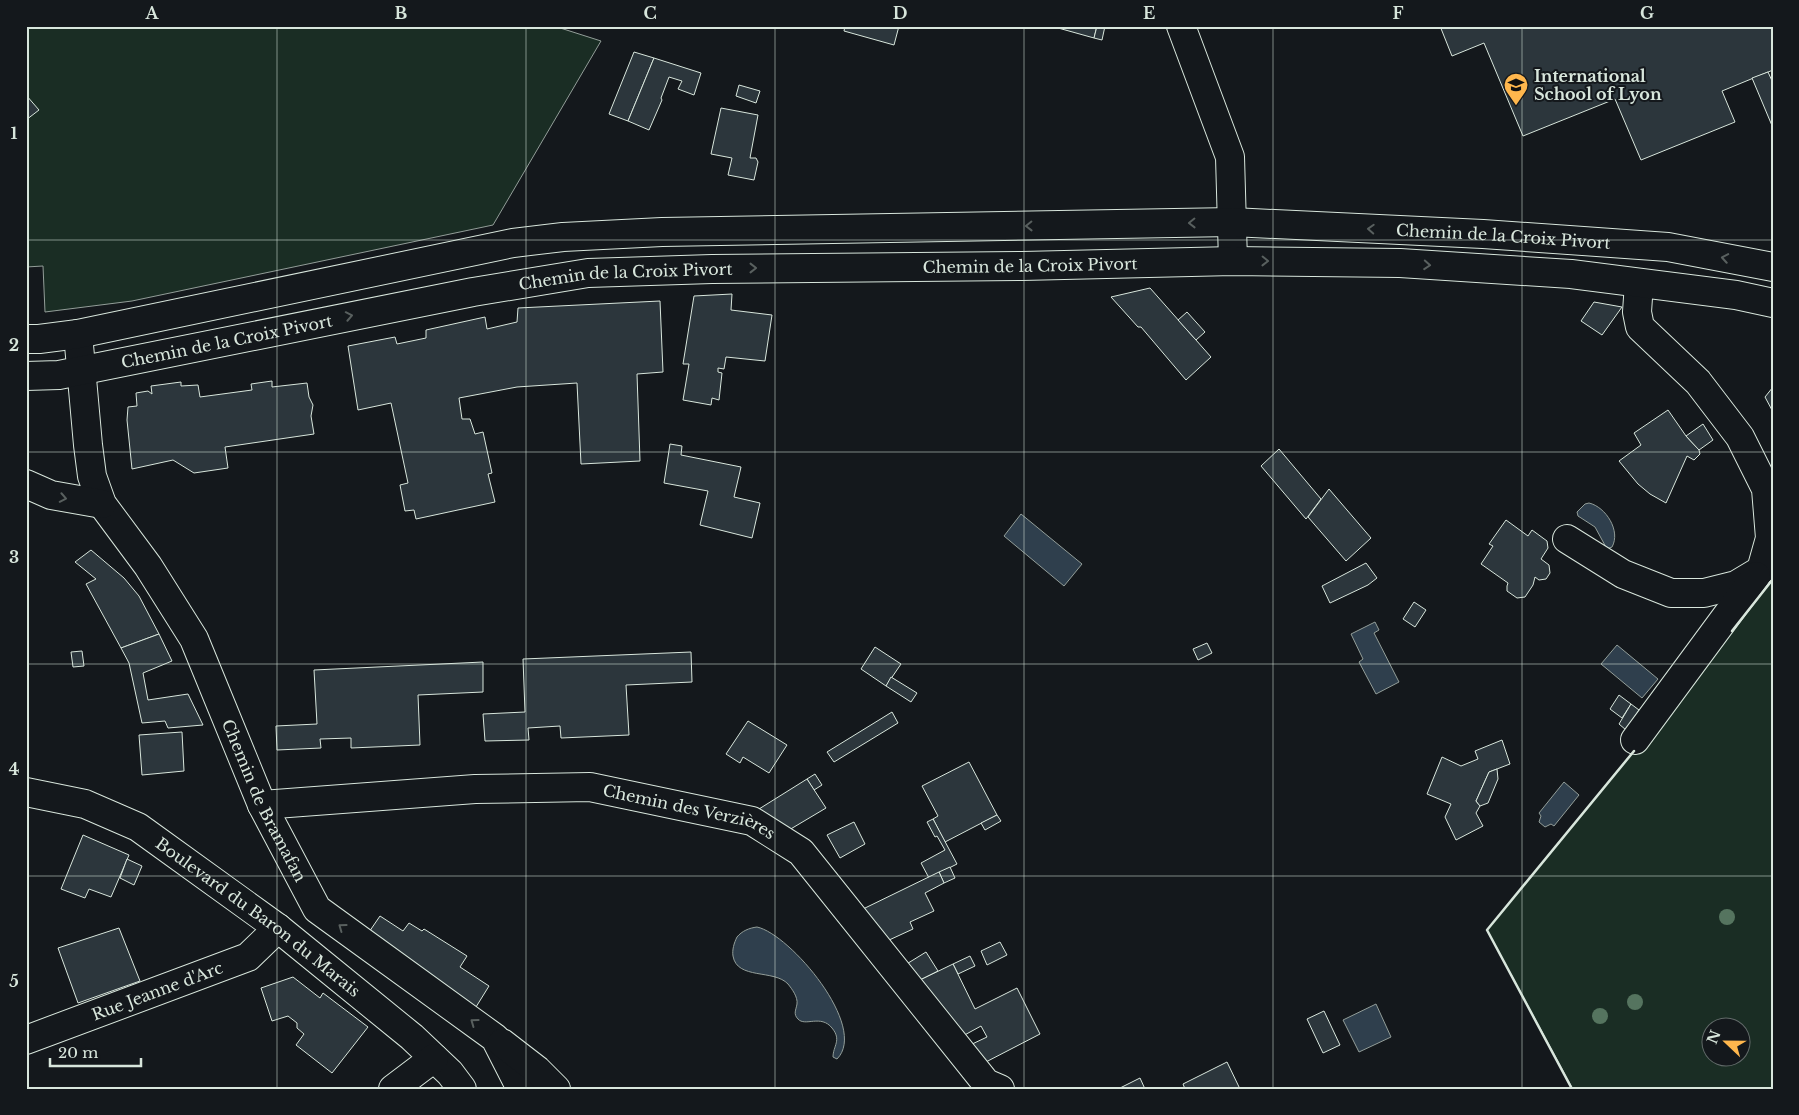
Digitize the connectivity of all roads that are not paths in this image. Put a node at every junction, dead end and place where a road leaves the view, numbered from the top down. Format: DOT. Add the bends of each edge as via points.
graph roads {
  1 [pos="1181,26"];
  2 [pos="1232,222"];
  3 [pos="1233,261"];
  4 [pos="1773,267"];
  5 [pos="1638,283"];
  6 [pos="1773,303"];
  7 [pos="78,334"];
  8 [pos="26,339"];
  9 [pos="81,370"];
  10 [pos="26,376"];
  11 [pos="26,484"];
  12 [pos="102,504"];
  13 [pos="1567,539"];
  14 [pos="1761,570"];
  15 [pos="1635,740"];
  16 [pos="26,792"];
  17 [pos="262,806"];
  18 [pos="278,928"];
  19 [pos="495,1038"];
  20 [pos="26,1040"];
  21 [pos="434,1058"];
  22 [pos="393,1089"];
  23 [pos="462,1089"];
  24 [pos="522,1089"];
  25 [pos="556,1089"];
  26 [pos="1000,1089"];
  1 -- 2 [label="main road" via="1230,157"];
  2 -- 3 [label="main road"];
  4 -- 2 [label="main road, Chemin de la Croix Pivort, one-way" via="1668,247"];
  2 -- 7 [label="main road, Chemin de la Croix Pivort, one-way" via="672,232 563,237 496,246"];
  3 -- 5 [label="main road, Chemin de la Croix Pivort, one-way" via="1400,263 1571,274"];
  9 -- 3 [label="main road, Chemin de la Croix Pivort, one-way" via="473,292 588,273"];
  5 -- 6 [label="main road, Chemin de la Croix Pivort"];
  5 -- 14 [label="main road" via="1640,327 1698,382 1740,437 1766,489 1770,538"];
  7 -- 8 [label="main road, Chemin de la Croix Pivort"];
  7 -- 9 [label="main road, Chemin de Bramafan"];
  9 -- 10 [label="main road, Chemin de la Croix Pivort" via="59,375"];
  9 -- 12 [label="main road, Chemin de Bramafan" via="92,476"];
  11 -- 12 [label="main road, one-way" via="51,495"];
  12 -- 17 [label="main road, Chemin de Bramafan" via="148,566 194,638"];
  13 -- 14 [label="main road" via="1623,574 1671,594 1704,593 1736,585"];
  14 -- 15 [label="main road"];
  16 -- 18 [label="main road, Boulevard du Baron du Marais" via="85,804 138,827"];
  19 -- 17 [label="main road, Chemin de Bramafan, one-way" via="317,909"];
  17 -- 26 [label="main road, Chemin des Verzières" via="475,788 590,787 752,821 801,852 986,1083"];
  18 -- 20 [label="main road, Rue Jeanne d'Arc" via="248,957"];
  18 -- 21 [label="main road, Boulevard du Baron du Marais"];
  19 -- 24 [label="main road, Chemin de Bramafan"];
  19 -- 25 [label="main road, Chemin de Bramafan"];
  21 -- 22 [label="main road"];
  21 -- 23 [label="main road, Boulevard du Baron du Marais"];
}
